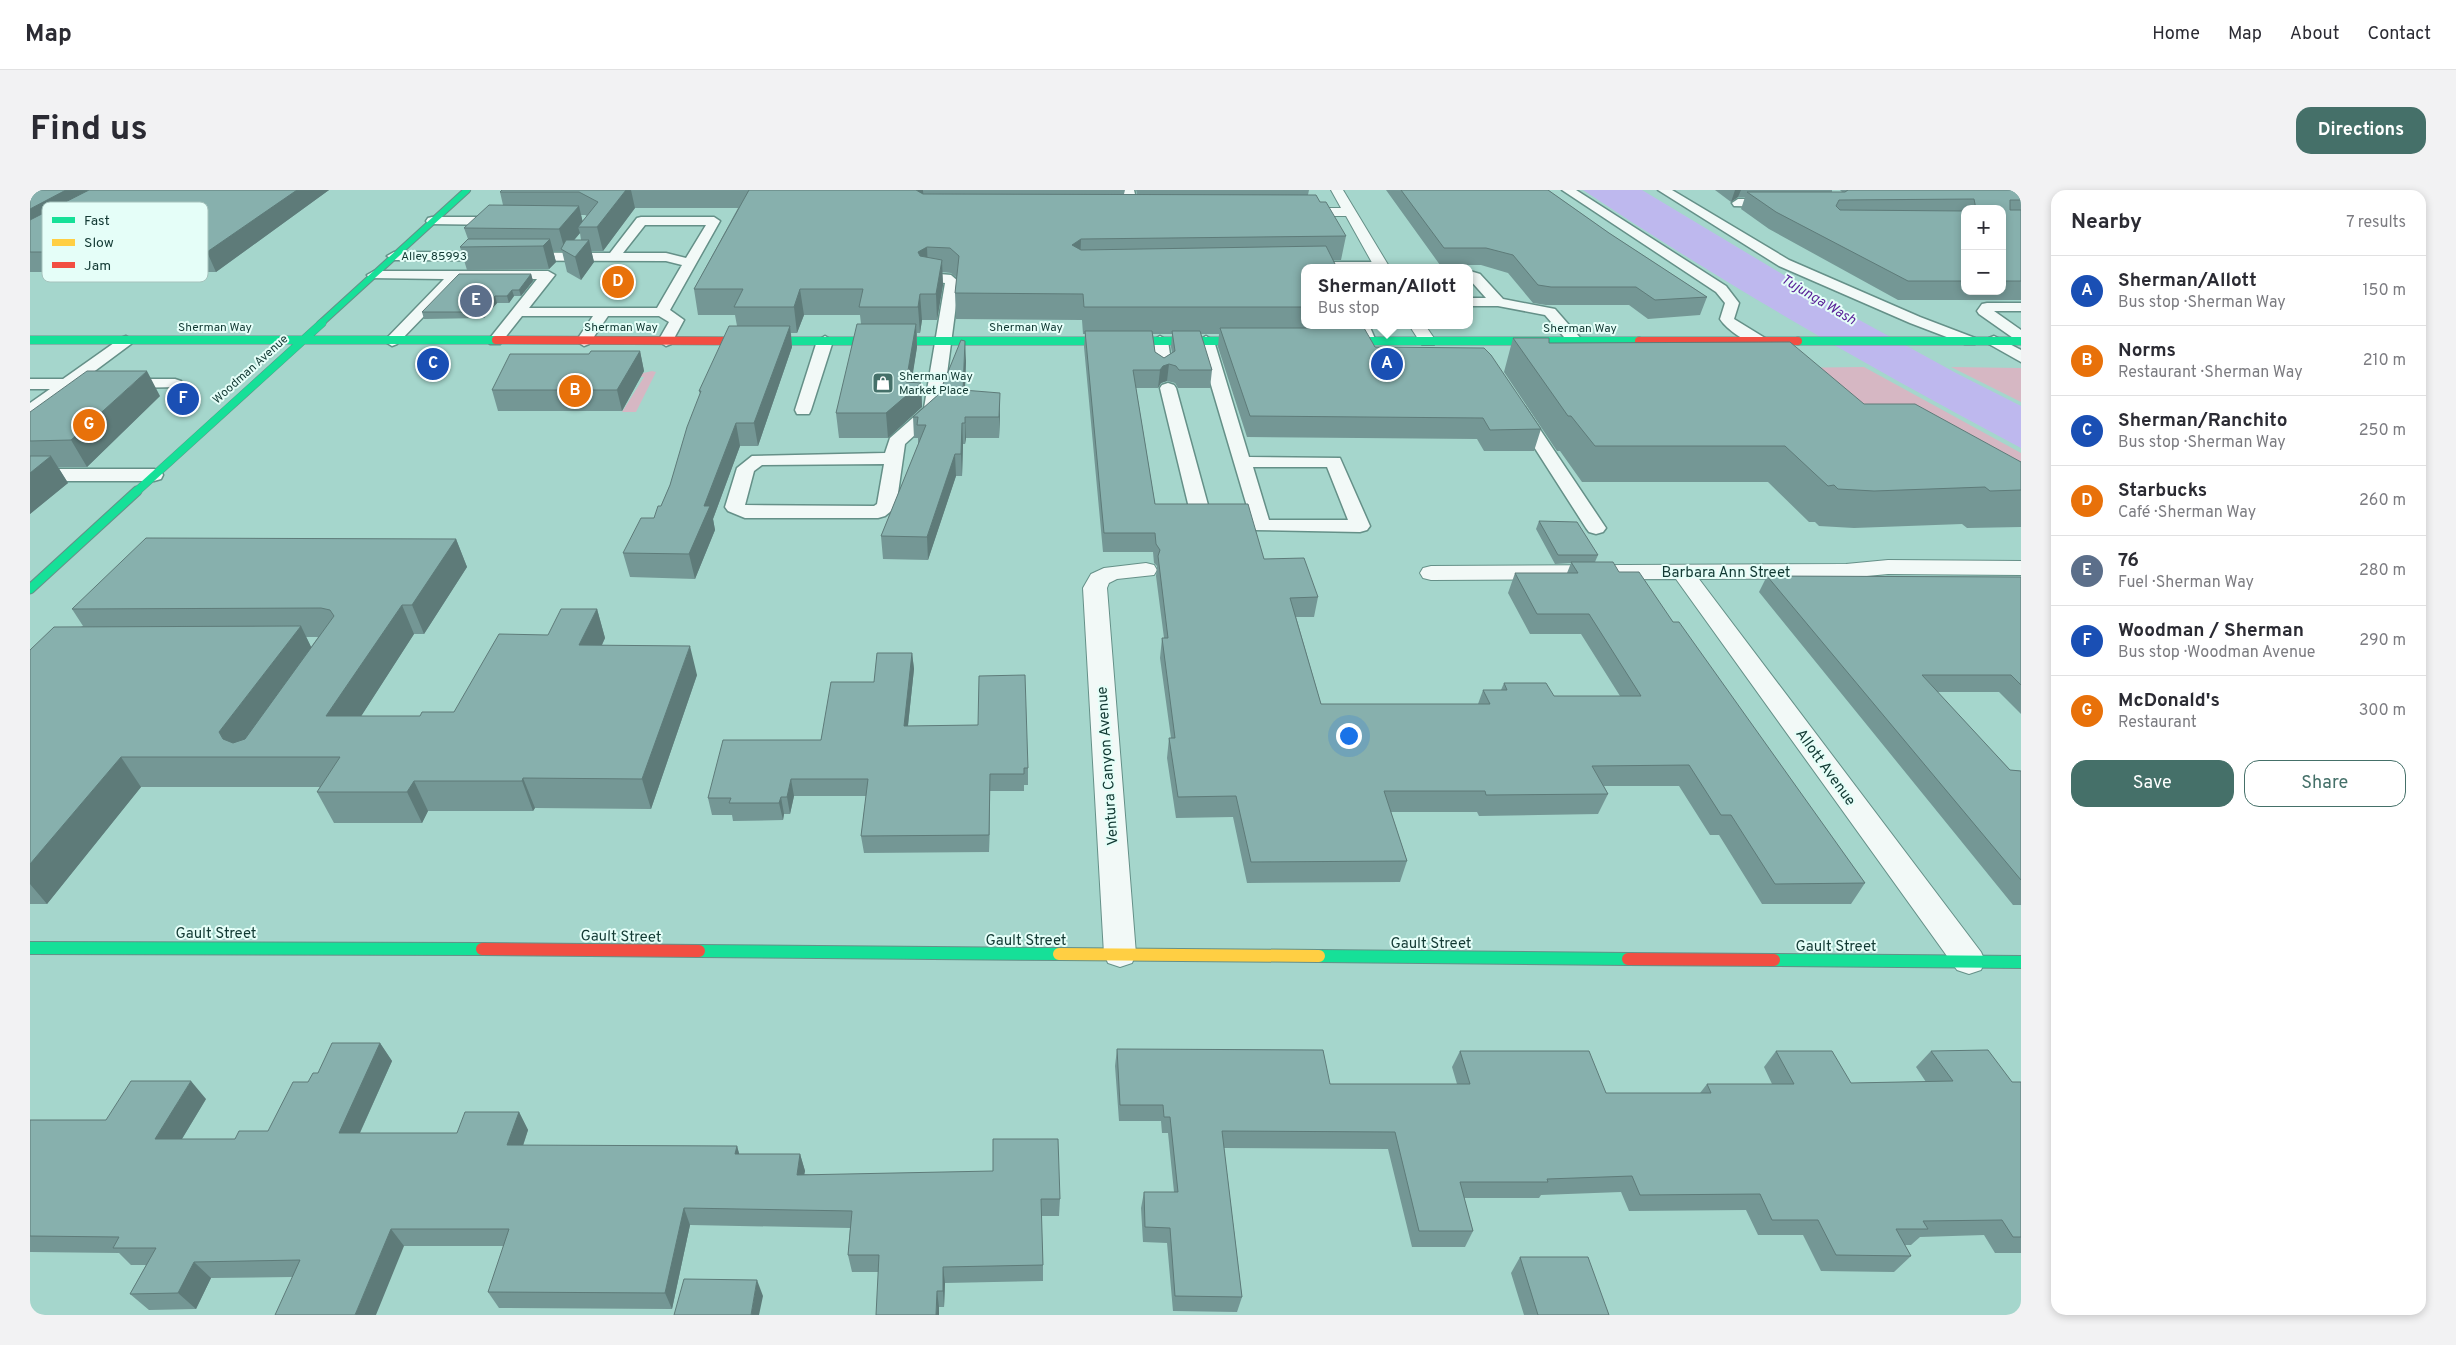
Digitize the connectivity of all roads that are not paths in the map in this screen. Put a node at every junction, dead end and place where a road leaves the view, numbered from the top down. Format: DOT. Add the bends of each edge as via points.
graph roads {
  1 [pos="467,190"];
  2 [pos="1128,190"];
  3 [pos="1337,190"];
  4 [pos="1568,190"];
  5 [pos="1664,190"];
  6 [pos="1738,203"];
  7 [pos="1793,203"];
  8 [pos="1115,211"];
  9 [pos="1138,211"];
  10 [pos="1281,212"];
  11 [pos="1350,212"];
  12 [pos="432,221"];
  13 [pos="518,221"];
  14 [pos="582,241"];
  15 [pos="394,256"];
  16 [pos="570,256"];
  17 [pos="614,256"];
  18 [pos="690,263"];
  19 [pos="1381,264"];
  20 [pos="1284,266"];
  21 [pos="1301,266"];
  22 [pos="374,275"];
  23 [pos="456,275"];
  24 [pos="1473,276"];
  25 [pos="928,277"];
  26 [pos="1473,302"];
  27 [pos="1498,302"];
  28 [pos="2021,307"];
  29 [pos="519,312"];
  30 [pos="603,312"];
  31 [pos="662,312"];
  32 [pos="1363,329"];
  33 [pos="1420,329"];
  34 [pos="2021,336"];
  35 [pos="30,340"];
  36 [pos="126,341"];
  37 [pos="303,341"];
  38 [pos="392,341"];
  39 [pos="495,341"];
  40 [pos="584,341"];
  41 [pos="666,341"];
  42 [pos="825,341"];
  43 [pos="945,341"];
  44 [pos="1160,341"];
  45 [pos="1206,341"];
  46 [pos="1320,341"];
  47 [pos="1368,341"];
  48 [pos="1428,341"];
  49 [pos="1470,341"];
  50 [pos="1575,341"];
  51 [pos="1760,341"];
  52 [pos="1272,342"];
  53 [pos="1970,342"];
  54 [pos="1994,342"];
  55 [pos="2021,342"];
  56 [pos="1482,356"];
  57 [pos="2021,357"];
  58 [pos="1164,368"];
  59 [pos="30,384"];
  60 [pos="67,384"];
  61 [pos="175,384"];
  62 [pos="1168,388"];
  63 [pos="1510,396"];
  64 [pos="34,408"];
  65 [pos="803,410"];
  66 [pos="894,458"];
  67 [pos="1243,462"];
  68 [pos="30,475"];
  69 [pos="154,475"];
  70 [pos="1201,516"];
  71 [pos="1596,528"];
  72 [pos="2021,568"];
  73 [pos="1146,570"];
  74 [pos="1431,573"];
  75 [pos="1683,573"];
  76 [pos="30,589"];
  77 [pos="30,948"];
  78 [pos="1120,954"];
  79 [pos="1969,962"];
  80 [pos="2021,962"];
  1 -- 12 [label="main road, Woodman Avenue"];
  2 -- 9 [label="lane"];
  3 -- 11 [label="street"];
  4 -- 51 [label="lane" via="1722,290 1732,303 1727,318 1729,322"];
  5 -- 53 [label="lane" via="1784,263"];
  6 -- 7 [label="lane"];
  8 -- 9 [label="street"];
  10 -- 11 [label="street"];
  11 -- 19 [label="street"];
  12 -- 13 [label="lane"];
  12 -- 15 [label="main road, Woodman Avenue"];
  14 -- 16 [label="lane"];
  15 -- 16 [label="lane, Alley 85993"];
  15 -- 22 [label="main road, Woodman Avenue"];
  16 -- 17 [label="lane, Alley 85993"];
  17 -- 18 [label="lane, Alley 85993" via="666,257"];
  17 -- 18 [label="lane" via="641,221 714,221"];
  18 -- 31 [label="lane"];
  20 -- 21 [label="lane"];
  22 -- 23 [label="lane"];
  22 -- 37 [label="main road, Woodman Avenue"];
  23 -- 29 [label="lane" via="548,275"];
  23 -- 38 [label="lane"];
  24 -- 27 [label="lane"];
  25 -- 43 [label="lane" via="946,278 952,282"];
  26 -- 27 [label="lane"];
  27 -- 50 [label="lane" via="1550,312"];
  28 -- 34 [label="lane" via="1987,307 1984,311"];
  29 -- 30 [label="lane"];
  29 -- 39 [label="lane"];
  30 -- 31 [label="lane"];
  30 -- 40 [label="lane"];
  31 -- 41 [label="lane" via="676,320"];
  32 -- 47 [label="lane"];
  33 -- 48 [label="street"];
  35 -- 36 [label="main road, Sherman Way"];
  36 -- 37 [label="main road, Sherman Way"];
  36 -- 60 [label="lane"];
  37 -- 38 [label="main road, Sherman Way"];
  37 -- 69 [label="main road, Woodman Avenue"];
  38 -- 39 [label="main road, Sherman Way"];
  39 -- 40 [label="main road, Sherman Way"];
  40 -- 41 [label="main road, Sherman Way"];
  41 -- 42 [label="main road, Sherman Way"];
  42 -- 43 [label="main road, Sherman Way"];
  42 -- 65 [label="lane"];
  43 -- 44 [label="main road, Sherman Way"];
  43 -- 66 [label="lane" via="932,410 896,442"];
  44 -- 45 [label="main road, Sherman Way"];
  44 -- 58 [label="lane"];
  45 -- 52 [label="main road, Sherman Way"];
  45 -- 67 [label="lane"];
  46 -- 47 [label="main road, Sherman Way"];
  47 -- 48 [label="main road, Sherman Way"];
  48 -- 49 [label="main road, Sherman Way"];
  49 -- 50 [label="main road, Sherman Way"];
  49 -- 56 [label="lane"];
  50 -- 51 [label="main road, Sherman Way"];
  51 -- 53 [label="main road, Sherman Way"];
  53 -- 54 [label="main road, Sherman Way"];
  54 -- 55 [label="main road, Sherman Way"];
  54 -- 57 [label="lane"];
  59 -- 60 [label="lane"];
  60 -- 61 [label="lane"];
  60 -- 64 [label="lane"];
  62 -- 70 [label="lane"];
  63 -- 71 [label="lane"];
  66 -- 66 [label="lane" via="886,507 878,512 745,512 735,507 746,468 758,460"];
  67 -- 67 [label="lane" via="1261,526 1360,526 1334,462"];
  68 -- 69 [label="lane"];
  69 -- 76 [label="main road, Woodman Avenue"];
  72 -- 75 [label="street, Barbara Ann Street" via="1888,567 1846,572"];
  73 -- 78 [label="street, Ventura Canyon Avenue" via="1112,573 1099,579 1095,588"];
  74 -- 75 [label="street, Barbara Ann Street"];
  75 -- 79 [label="street, Allott Avenue"];
  77 -- 78 [label="main road, Gault Street"];
  78 -- 79 [label="main road, Gault Street"];
  79 -- 80 [label="main road, Gault Street"];
}
